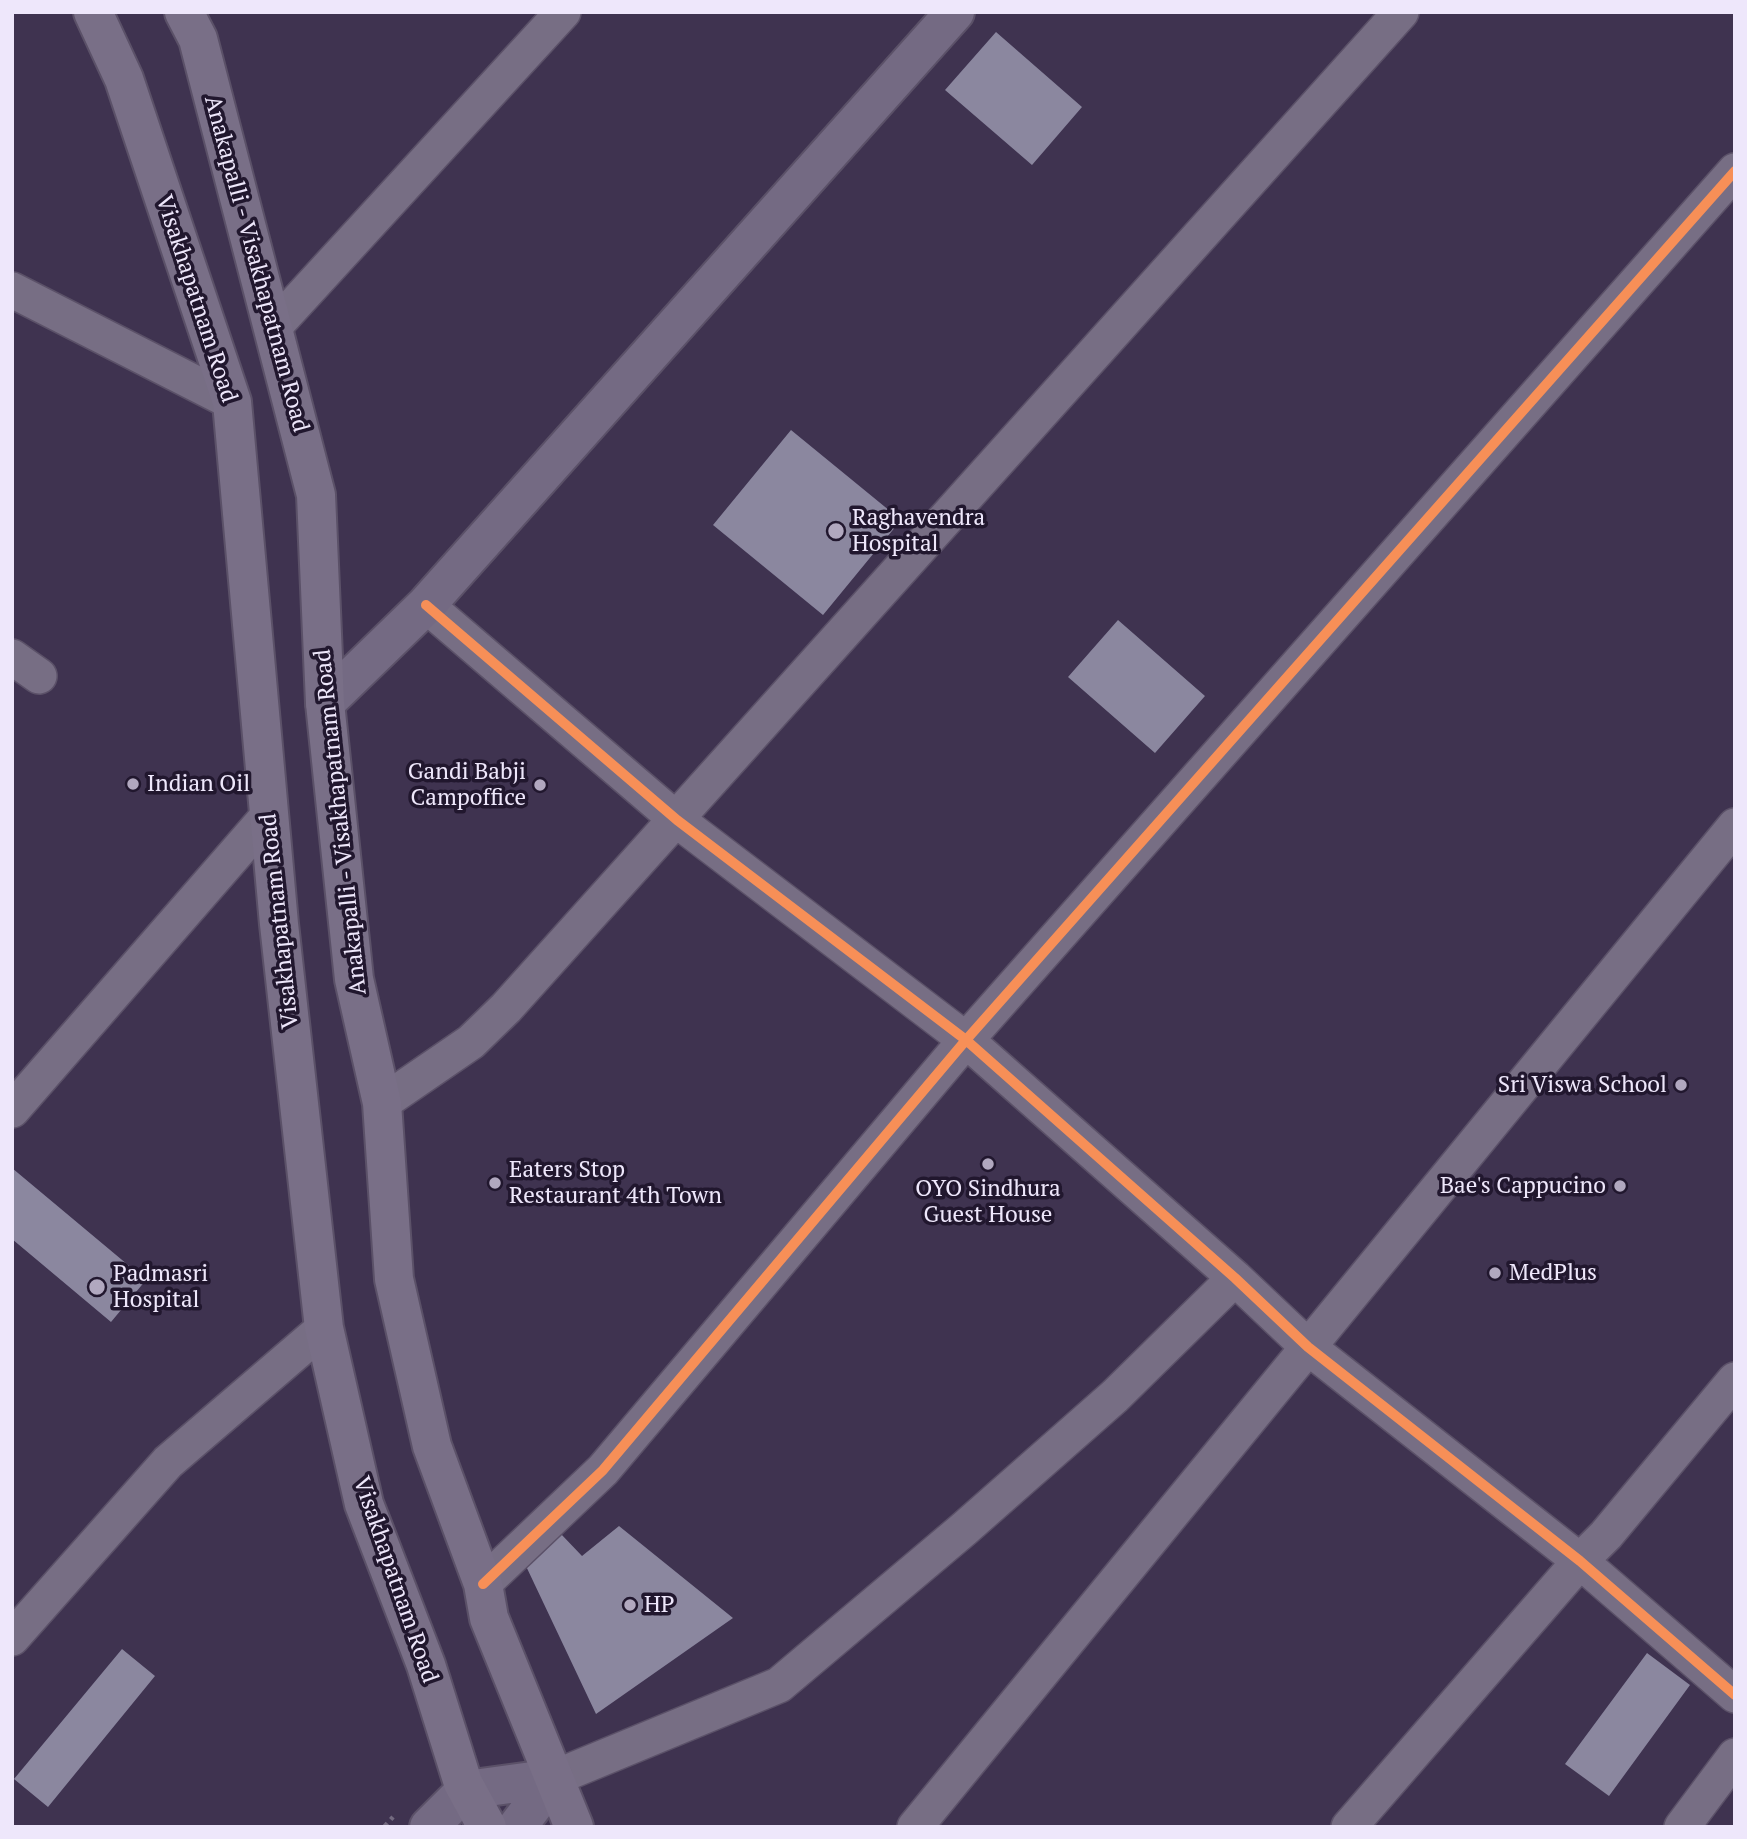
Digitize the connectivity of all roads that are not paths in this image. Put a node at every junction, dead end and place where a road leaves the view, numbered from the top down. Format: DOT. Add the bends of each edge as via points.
graph roads {
  1 [pos="93,12"];
  2 [pos="184,12"];
  3 [pos="563,12"];
  4 [pos="955,12"];
  5 [pos="1401,12"];
  6 [pos="1735,171"];
  7 [pos="12,290"];
  8 [pos="273,328"];
  9 [pos="232,402"];
  10 [pos="426,605"];
  11 [pos="326,703"];
  12 [pos="269,815"];
  13 [pos="677,820"];
  14 [pos="1735,826"];
  15 [pos="966,1040"];
  16 [pos="382,1103"];
  17 [pos="12,1110"];
  18 [pos="1235,1278"];
  19 [pos="324,1328"];
  20 [pos="1308,1348"];
  21 [pos="1735,1380"];
  22 [pos="1580,1561"];
  23 [pos="483,1584"];
  24 [pos="12,1638"];
  25 [pos="1735,1695"];
  26 [pos="1735,1756"];
  27 [pos="554,1778"];
  28 [pos="466,1790"];
  29 [pos="429,1827"];
  30 [pos="487,1827"];
  31 [pos="517,1827"];
  32 [pos="574,1827"];
  33 [pos="915,1827"];
  34 [pos="1349,1827"];
  35 [pos="1682,1827"];
  1 -- 9 [label="main road, Visakhapatnam Road" via="124,79"];
  2 -- 8 [label="main road, Anakapalli - Visakhapatnam Road" via="198,39"];
  3 -- 8 [label="street"];
  4 -- 10 [label="main road"];
  5 -- 13 [label="street"];
  6 -- 15 [label="street"];
  7 -- 9 [label="street"];
  8 -- 11 [label="main road, Anakapalli - Visakhapatnam Road" via="316,495"];
  9 -- 12 [label="main road, Visakhapatnam Road"];
  10 -- 11 [label="main road"];
  10 -- 13 [label="street"];
  11 -- 16 [label="main road, Anakapalli - Visakhapatnam Road" via="354,979"];
  12 -- 17 [label="street"];
  12 -- 19 [label="main road, Visakhapatnam Road"];
  13 -- 15 [label="street"];
  13 -- 16 [label="street" via="471,1042"];
  14 -- 20 [label="street"];
  15 -- 18 [label="street"];
  15 -- 23 [label="street" via="603,1471"];
  16 -- 23 [label="main road, Anakapalli - Visakhapatnam Road" via="394,1279 432,1446"];
  18 -- 20 [label="street"];
  18 -- 27 [label="street" via="1105,1405 779,1685"];
  19 -- 24 [label="street" via="168,1462"];
  19 -- 28 [label="main road, Visakhapatnam Road" via="364,1504 426,1665"];
  20 -- 22 [label="street"];
  20 -- 33 [label="street"];
  21 -- 22 [label="street"];
  22 -- 25 [label="street"];
  22 -- 34 [label="street"];
  23 -- 27 [label="main road, Anakapalli - Visakhapatnam Road" via="489,1618"];
  26 -- 35 [label="street"];
  27 -- 28 [label="main road"];
  27 -- 31 [label="main road"];
  27 -- 32 [label="main road, Anakapalli - Visakhapatnam Road"];
  28 -- 29 [label="main road"];
  28 -- 30 [label="main road, Visakhapatnam Road"];
}
